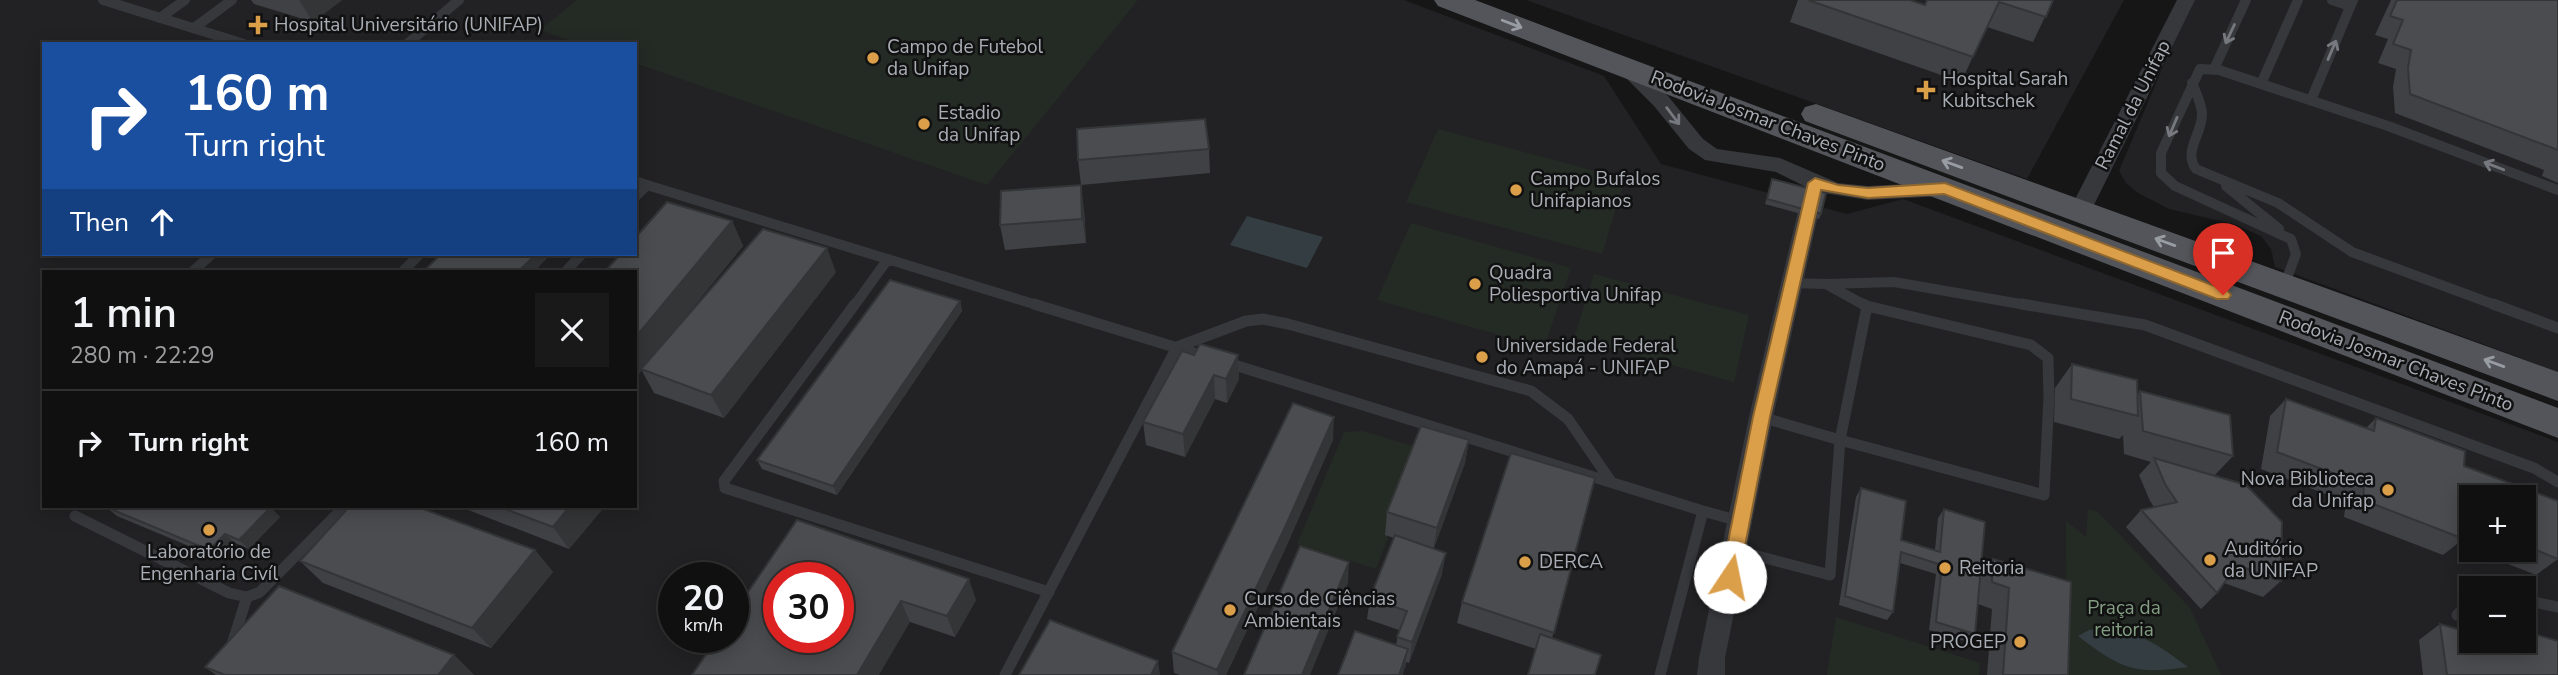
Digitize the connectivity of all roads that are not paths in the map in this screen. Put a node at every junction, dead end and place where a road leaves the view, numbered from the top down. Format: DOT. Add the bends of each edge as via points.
graph roads {
  1 [pos="103,0"];
  2 [pos="136,0"];
  3 [pos="185,0"];
  4 [pos="232,0"];
  5 [pos="459,0"];
  6 [pos="1448,0"];
  7 [pos="1512,0"];
  8 [pos="2186,0"];
  9 [pos="2246,0"];
  10 [pos="2298,0"];
  11 [pos="2332,0"];
  12 [pos="2352,3"];
  13 [pos="126,7"];
  14 [pos="160,18"];
  15 [pos="194,28"];
  16 [pos="238,42"];
  17 [pos="409,42"];
  18 [pos="1626,67"];
  19 [pos="2214,69"];
  20 [pos="2192,83"];
  21 [pos="2261,84"];
  22 [pos="2311,100"];
  23 [pos="2217,179"];
  24 [pos="637,182"];
  25 [pos="1815,183"];
  26 [pos="647,185"];
  27 [pos="1945,189"];
  28 [pos="2558,190"];
  29 [pos="637,195"];
  30 [pos="2080,211"];
  31 [pos="2283,233"];
  32 [pos="210,256"];
  33 [pos="418,256"];
  34 [pos="580,256"];
  35 [pos="887,259"];
  36 [pos="194,270"];
  37 [pos="403,270"];
  38 [pos="567,270"];
  39 [pos="1791,283"];
  40 [pos="1826,284"];
  41 [pos="2284,286"];
  42 [pos="1867,306"];
  43 [pos="2558,328"];
  44 [pos="1178,347"];
  45 [pos="2558,387"];
  46 [pos="1761,417"];
  47 [pos="2558,423"];
  48 [pos="1840,440"];
  49 [pos="1610,480"];
  50 [pos="2558,482"];
  51 [pos="343,508"];
  52 [pos="1703,511"];
  53 [pos="75,516"];
  54 [pos="1740,521"];
  55 [pos="1735,550"];
  56 [pos="1049,592"];
  57 [pos="247,597"];
  58 [pos="2536,602"];
  59 [pos="2558,607"];
  60 [pos="224,655"];
  61 [pos="1005,675"];
  62 [pos="1660,675"];
  63 [pos="1712,675"];
  1 -- 13 [label="lane"];
  2 -- 13 [label="lane"];
  3 -- 14 [label="lane"];
  4 -- 15 [label="lane"];
  5 -- 17 [label="lane"];
  6 -- 18 [label="main road, Rodovia Josmar Chaves Pinto, one-way"];
  30 -- 7 [label="main road, Rodovia Josmar Chaves Pinto, one-way"];
  8 -- 30 [label="street, Ramal da Unifap"];
  9 -- 19 [label="lane, one-way"];
  10 -- 21 [label="lane"];
  11 -- 12 [label="lane"];
  22 -- 12 [label="lane, one-way"];
  13 -- 14 [label="lane"];
  14 -- 15 [label="lane"];
  15 -- 16 [label="lane"];
  18 -- 25 [label="street, one-way" via="1696,144 1712,155 1780,165"];
  18 -- 27 [label="main road, Rodovia Josmar Chaves Pinto"];
  19 -- 20 [label="lane" via="2200,69"];
  19 -- 21 [label="lane"];
  20 -- 23 [label="lane" via="2202,114 2190,156 2192,164"];
  20 -- 31 [label="lane, one-way" via="2161,153 2161,173 2175,186"];
  21 -- 22 [label="lane"];
  28 -- 22 [label="lane, one-way"];
  23 -- 31 [label="lane"];
  23 -- 43 [label="lane" via="2275,201 2352,252"];
  24 -- 26 [label="lane"];
  25 -- 27 [label="street" via="1868,193"];
  25 -- 39 [label="street"];
  26 -- 29 [label="lane"];
  26 -- 35 [label="lane"];
  27 -- 47 [label="main road, Rodovia Josmar Chaves Pinto"];
  41 -- 30 [label="main road, Rodovia Josmar Chaves Pinto, one-way"];
  31 -- 41 [label="lane" via="2291,239 2296,254"];
  32 -- 36 [label="lane"];
  33 -- 37 [label="lane"];
  34 -- 38 [label="lane"];
  35 -- 44 [label="lane"];
  35 -- 56 [label="lane" via="724,481 725,488"];
  39 -- 40 [label="lane"];
  39 -- 46 [label="street"];
  40 -- 42 [label="lane"];
  40 -- 50 [label="lane" via="1894,282 2145,326 2534,468"];
  45 -- 41 [label="main road, Rodovia Josmar Chaves Pinto, one-way"];
  42 -- 48 [label="lane"];
  42 -- 48 [label="lane" via="2031,345 2048,358 2044,495"];
  44 -- 49 [label="lane"];
  44 -- 49 [label="lane" via="1263,319 1531,391 1573,422"];
  44 -- 56 [label="lane"];
  46 -- 48 [label="lane"];
  46 -- 54 [label="street"];
  48 -- 55 [label="lane" via="1830,575"];
  49 -- 52 [label="lane"];
  51 -- 57 [label="lane" via="260,592"];
  52 -- 54 [label="lane"];
  52 -- 62 [label="lane"];
  53 -- 57 [label="lane" via="229,593"];
  54 -- 55 [label="street"];
  55 -- 63 [label="street"];
  56 -- 61 [label="lane"];
  57 -- 60 [label="lane" via="237,636"];
  58 -- 59 [label="lane"];
}
